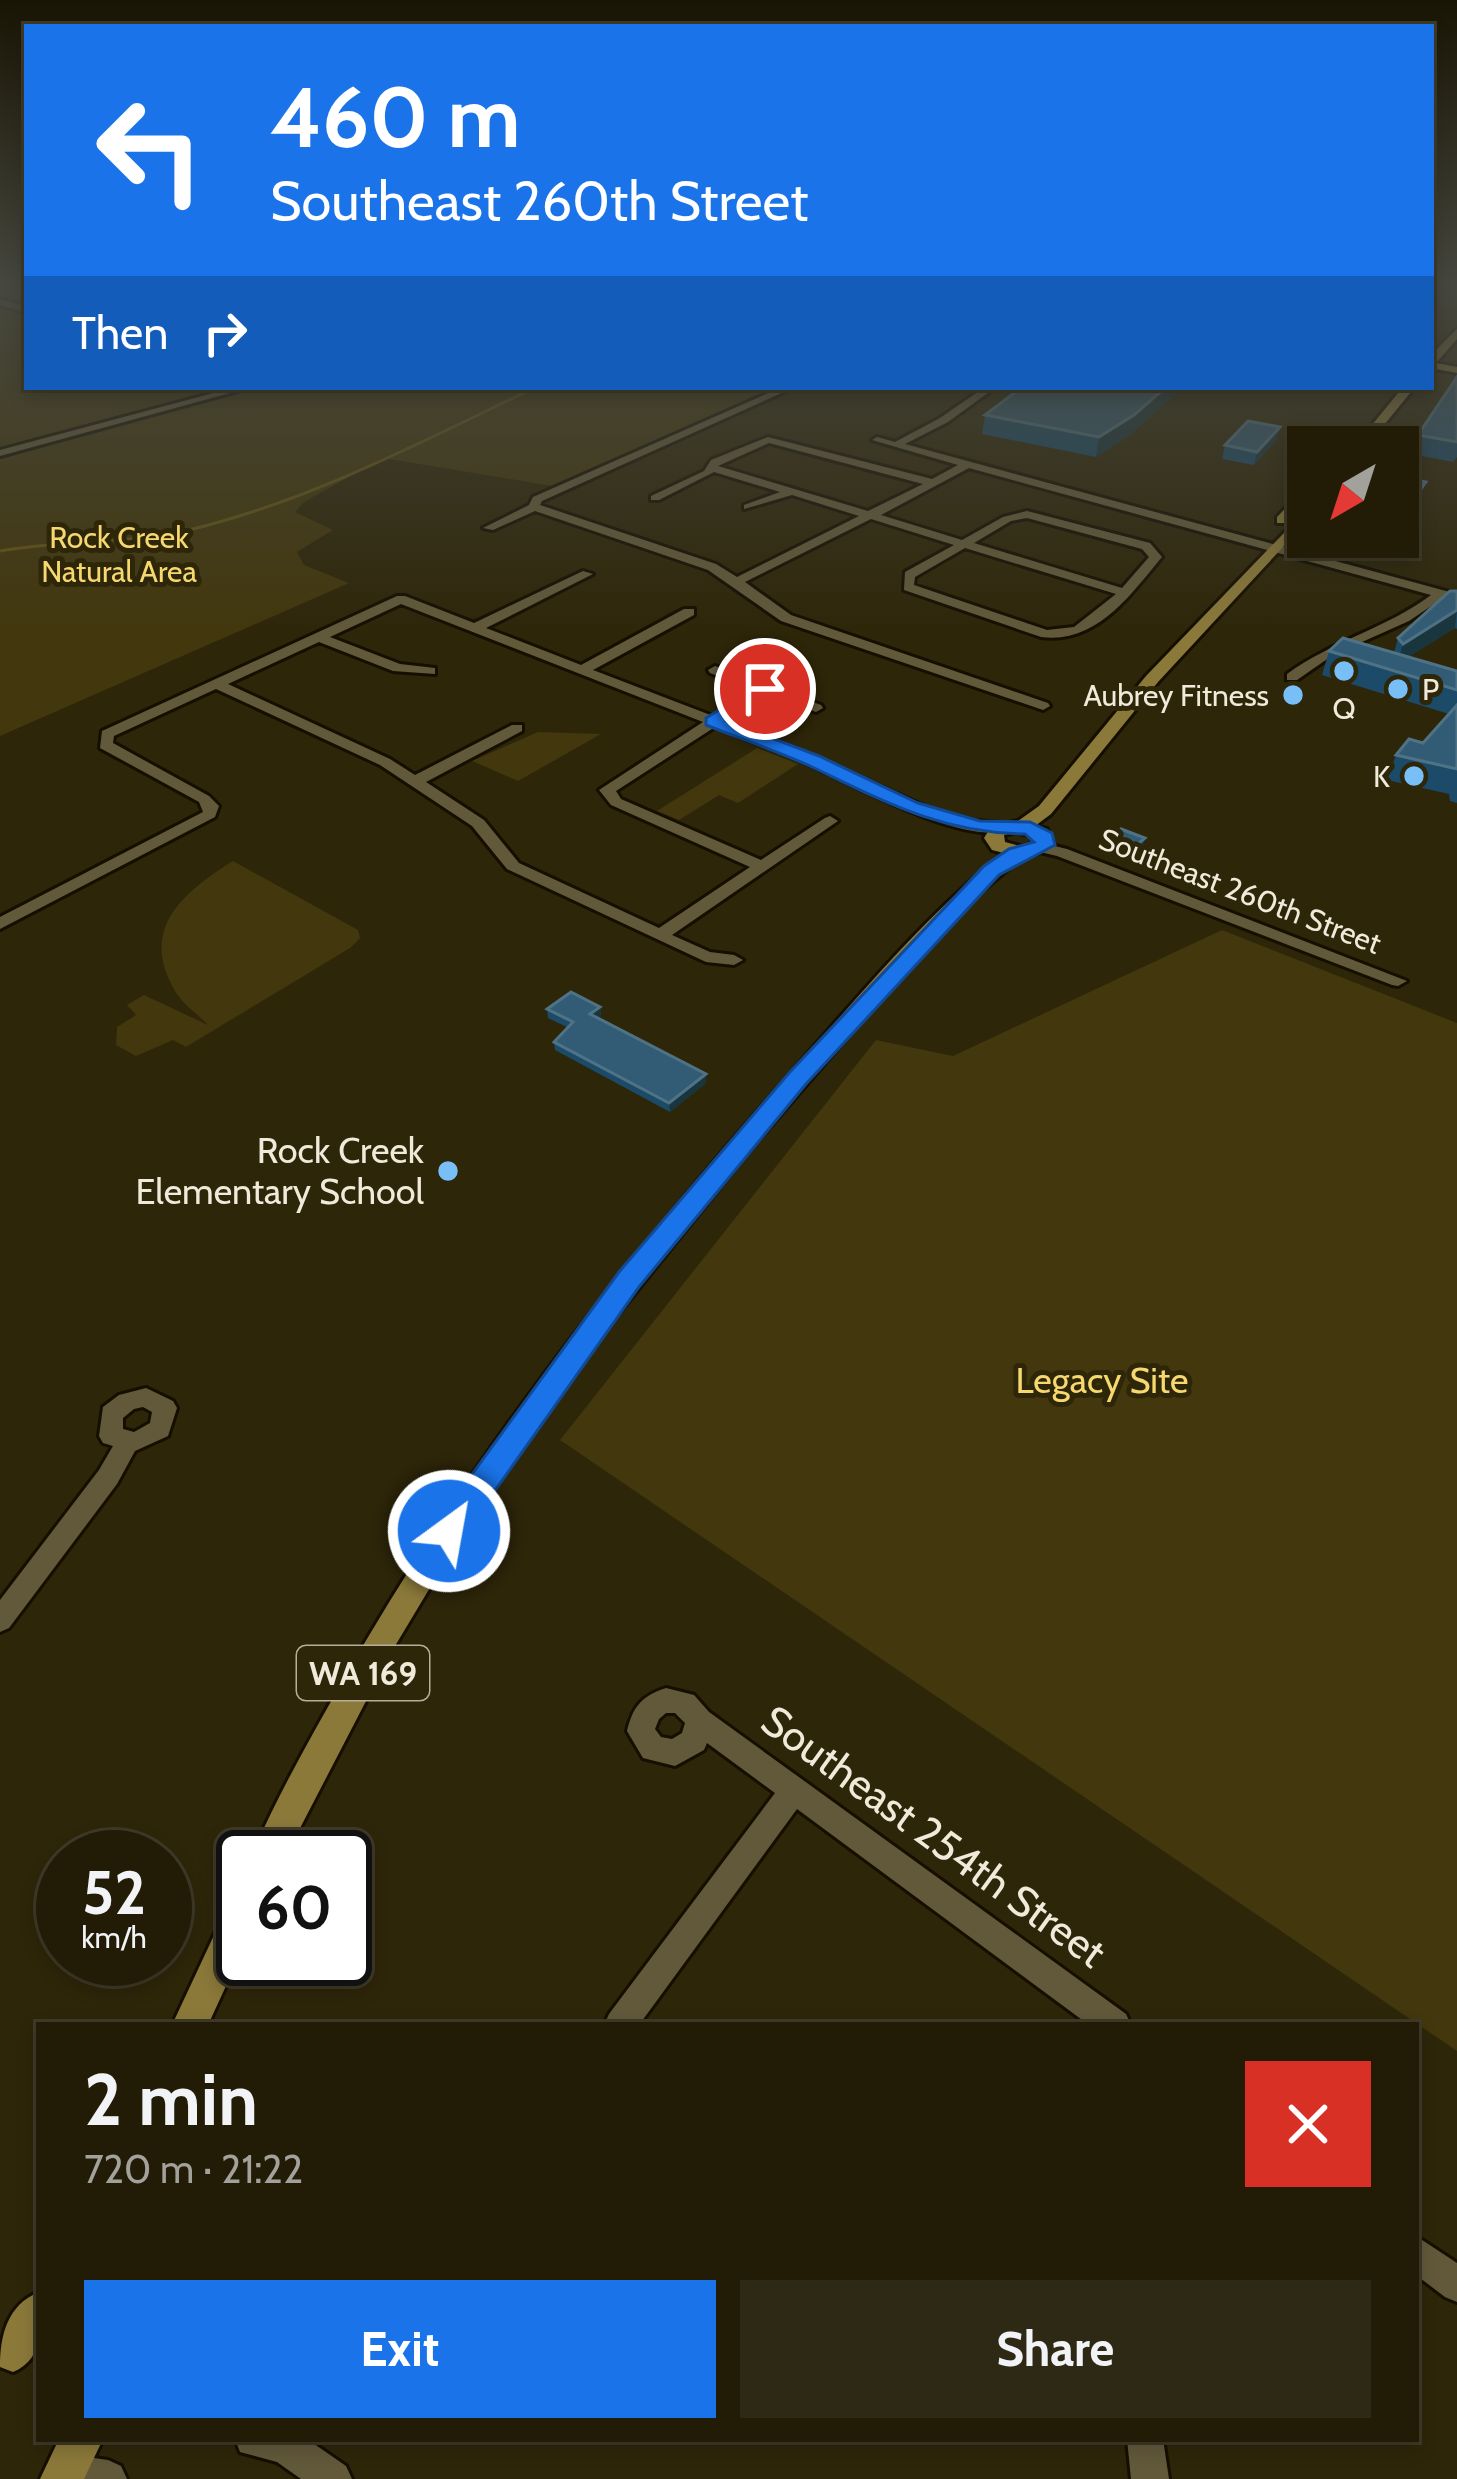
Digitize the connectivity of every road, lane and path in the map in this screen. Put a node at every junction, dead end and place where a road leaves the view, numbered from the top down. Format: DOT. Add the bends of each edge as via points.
graph roads {
  1 [pos="185,404"];
  2 [pos="753,404"];
  3 [pos="967,404"];
  4 [pos="877,440"];
  5 [pos="896,445"];
  6 [pos="0,453"];
  7 [pos="969,464"];
  8 [pos="714,468"];
  9 [pos="933,483"];
  10 [pos="790,492"];
  11 [pos="655,498"];
  12 [pos="534,507"];
  13 [pos="748,507"];
  14 [pos="1287,514"];
  15 [pos="870,516"];
  16 [pos="489,528"];
  17 [pos="1287,536"];
  18 [pos="963,544"];
  19 [pos="1270,548"];
  20 [pos="587,574"];
  21 [pos="740,580"];
  22 [pos="1122,592"];
  23 [pos="1440,594"];
  24 [pos="1457,598"];
  25 [pos="689,612"];
  26 [pos="475,628"];
  27 [pos="319,637"];
  28 [pos="582,670"];
  29 [pos="715,670"];
  30 [pos="430,671"];
  31 [pos="1292,677"];
  32 [pos="215,683"];
  33 [pos="765,689"];
  34 [pos="1043,706"];
  35 [pos="816,708"];
  36 [pos="713,722"];
  37 [pos="518,728"];
  38 [pos="416,781"];
  39 [pos="830,821"];
  40 [pos="1020,839"];
  41 [pos="760,866"];
  42 [pos="0,924"];
  43 [pos="660,935"];
  44 [pos="734,960"];
  45 [pos="1398,981"];
  46 [pos="127,1443"];
  47 [pos="0,1620"];
  48 [pos="699,1721"];
  49 [pos="795,1789"];
  50 [pos="282,1830"];
  51 [pos="216,1969"];
  52 [pos="191,2022"];
  53 [pos="622,2022"];
  54 [pos="1110,2022"];
  55 [pos="1419,2255"];
  56 [pos="1457,2284"];
  57 [pos="36,2318"];
  58 [pos="17,2353"];
  59 [pos="268,2442"];
  60 [pos="1145,2442"];
  61 [pos="333,2479"];
  62 [pos="1150,2479"];
  1 -- 6 [label="street"];
  2 -- 12 [label="street"];
  3 -- 5 [label="street"];
  4 -- 5 [label="street"];
  5 -- 7 [label="street"];
  7 -- 9 [label="street"];
  7 -- 19 [label="street"];
  8 -- 9 [label="street" via="764,441 782,441"];
  8 -- 10 [label="street"];
  8 -- 11 [label="street"];
  9 -- 15 [label="street"];
  10 -- 13 [label="street"];
  10 -- 15 [label="street"];
  12 -- 16 [label="street"];
  12 -- 21 [label="street"];
  14 -- 19 [label="main road, WA 169" via="1268,537"];
  15 -- 18 [label="street"];
  15 -- 21 [label="street"];
  17 -- 19 [label="main road, WA 169"];
  18 -- 22 [label="street"];
  18 -- 22 [label="street" via="1027,514 1151,548 1156,557"];
  18 -- 22 [label="street" via="909,575 907,584 1065,636 1085,629"];
  19 -- 23 [label="street"];
  19 -- 40 [label="main road, WA 169"];
  20 -- 26 [label="street"];
  21 -- 34 [label="street" via="786,618"];
  23 -- 24 [label="street"];
  23 -- 31 [label="street" via="1406,619 1322,652"];
  25 -- 28 [label="street"];
  26 -- 27 [label="street, Southeast 260th Street" via="401,599"];
  26 -- 28 [label="street, Southeast 260th Street"];
  27 -- 30 [label="street" via="398,668"];
  27 -- 32 [label="street"];
  28 -- 36 [label="street, Southeast 260th Street"];
  29 -- 33 [label="street"];
  32 -- 38 [label="street"];
  32 -- 42 [label="street" via="103,740 204,799 210,814"];
  33 -- 35 [label="street"];
  33 -- 36 [label="street"];
  36 -- 40 [label="street, Southeast 260th Street" via="911,808"];
  36 -- 41 [label="street" via="608,793"];
  37 -- 38 [label="street"];
  38 -- 43 [label="street" via="478,823 513,866"];
  39 -- 41 [label="street"];
  40 -- 45 [label="street, Southeast 260th Street"];
  40 -- 50 [label="main road, WA 169" via="798,1079 557,1375 470,1496 364,1670"];
  41 -- 43 [label="street"];
  43 -- 44 [label="street" via="706,957"];
  46 -- 47 [label="street"];
  48 -- 49 [label="street, Southeast 254th Street"];
  49 -- 53 [label="street"];
  49 -- 54 [label="street, Southeast 254th Street"];
  51 -- 52 [label="main road"];
  55 -- 56 [label="street"];
  57 -- 58 [label="main road"];
  59 -- 61 [label="street"];
  60 -- 62 [label="street"];
}
